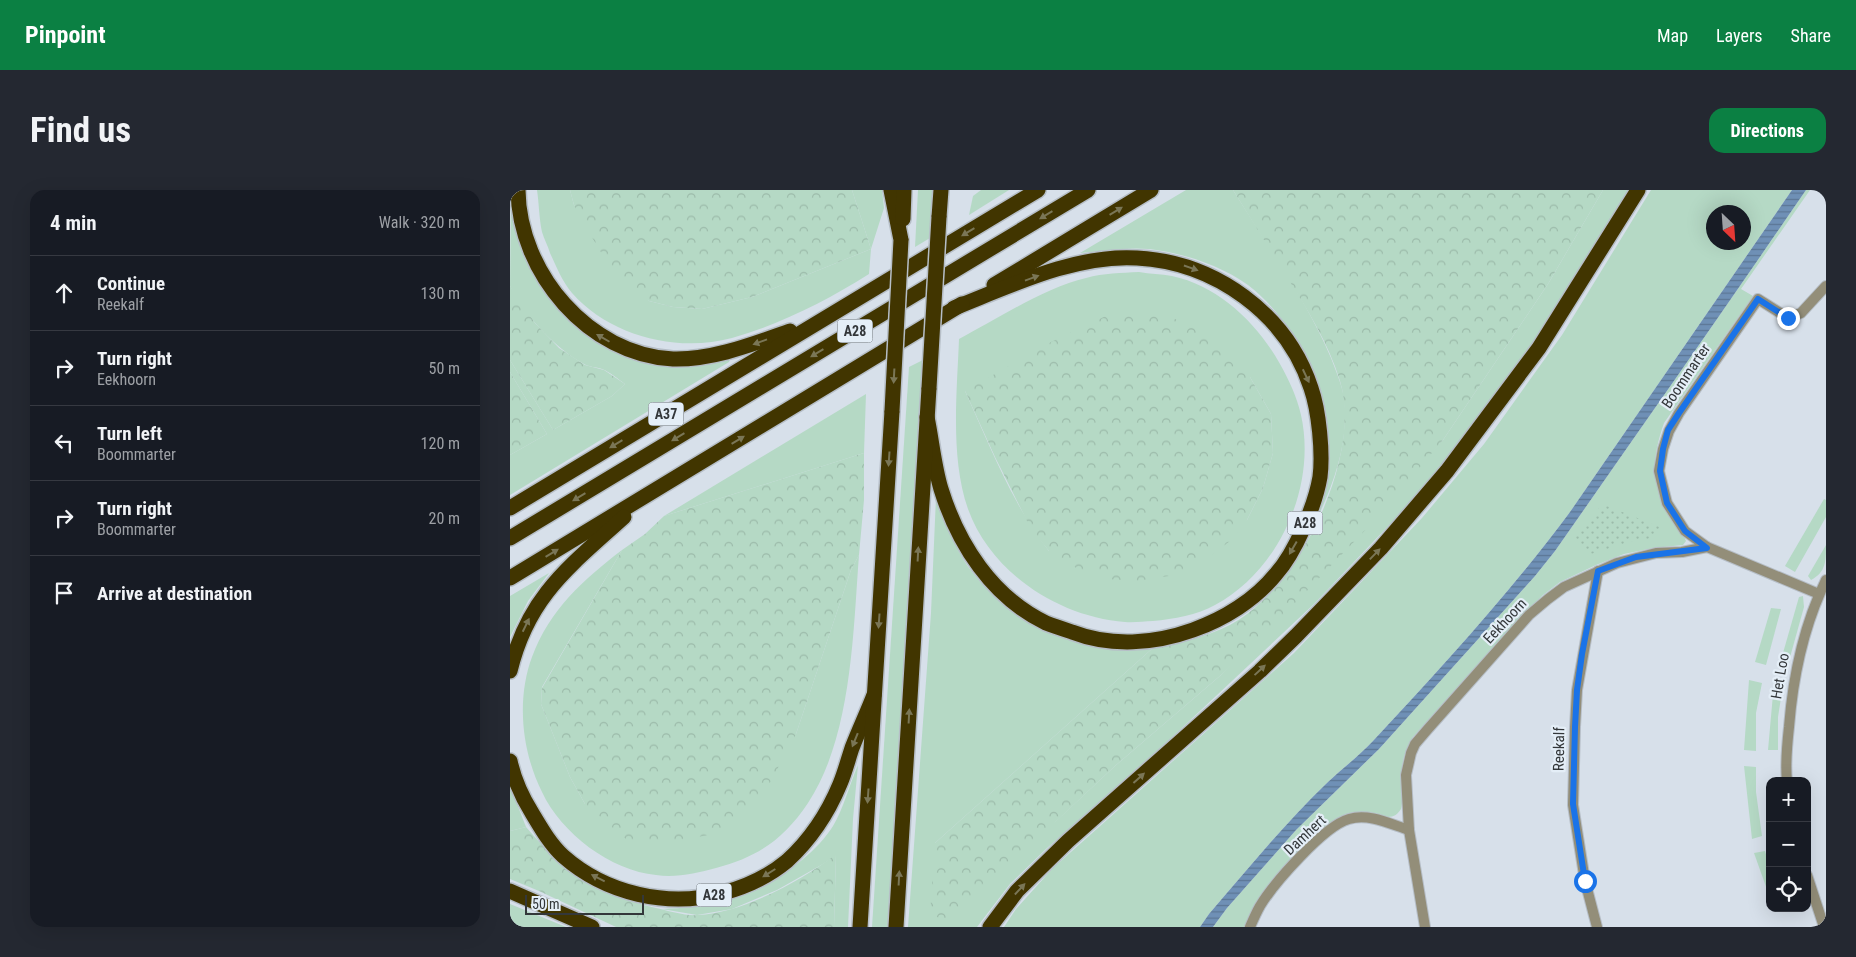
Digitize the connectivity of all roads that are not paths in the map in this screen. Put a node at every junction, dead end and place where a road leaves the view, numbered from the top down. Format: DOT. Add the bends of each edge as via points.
graph roads {
  1 [pos="518,190"];
  2 [pos="891,190"];
  3 [pos="904,190"];
  4 [pos="941,190"];
  5 [pos="1038,190"];
  6 [pos="1088,190"];
  7 [pos="1151,190"];
  8 [pos="1638,190"];
  9 [pos="901,240"];
  10 [pos="1826,286"];
  11 [pos="954,308"];
  12 [pos="822,319"];
  13 [pos="927,417"];
  14 [pos="652,493"];
  15 [pos="510,508"];
  16 [pos="510,538"];
  17 [pos="1707,548"];
  18 [pos="1598,571"];
  19 [pos="510,578"];
  20 [pos="1826,580"];
  21 [pos="1819,594"];
  22 [pos="510,671"];
  23 [pos="874,695"];
  24 [pos="510,761"];
  25 [pos="1787,777"];
  26 [pos="1409,830"];
  27 [pos="1811,888"];
  28 [pos="510,891"];
  29 [pos="1822,925"];
  30 [pos="592,927"];
  31 [pos="860,927"];
  32 [pos="896,927"];
  33 [pos="990,927"];
  34 [pos="1250,927"];
  35 [pos="1425,927"];
  36 [pos="1597,927"];
  12 -- 1 [label="highway, A28, one-way" via="711,356 674,359 628,350 595,332 553,290 536,262 524,231"];
  2 -- 9 [label="highway, A28"];
  3 -- 9 [label="highway"];
  4 -- 13 [label="highway, A28, bridge"];
  5 -- 12 [label="highway, A28, one-way"];
  6 -- 16 [label="highway, A28, one-way"];
  11 -- 7 [label="highway, A28, one-way"];
  33 -- 8 [label="highway, one-way" via="1018,891 1068,841 1260,671 1381,548 1447,471 1539,348"];
  9 -- 23 [label="highway, A28, one-way, bridge"];
  10 -- 17 [label="street, Boommarter" via="1801,313 1788,318 1758,299 1668,430 1660,471 1665,498 1685,531"];
  11 -- 13 [label="highway, A28, one-way" via="1034,276 1105,259 1138,258 1179,264 1210,275 1234,288 1261,311 1282,332 1299,361 1311,388 1319,422 1320,477 1311,510 1296,544 1277,574 1255,595 1208,625 1181,635 1118,643 1083,636 1045,622 1016,604 990,580 968,552 953,522 940,486"];
  14 -- 11 [label="highway, A28, one-way"];
  12 -- 15 [label="highway, A37, one-way"];
  32 -- 13 [label="highway, A28, one-way"];
  19 -- 14 [label="highway, one-way"];
  22 -- 14 [label="highway, A28, one-way" via="526,626 541,598 566,569"];
  17 -- 18 [label="street, Eekhoorn" via="1636,557"];
  17 -- 21 [label="street, Eekhoorn"];
  18 -- 26 [label="street, Eekhoorn" via="1564,587 1529,615 1415,744 1406,775"];
  18 -- 36 [label="street, Reekalf" via="1577,690 1573,804 1585,881"];
  20 -- 21 [label="street, Het Loo"];
  21 -- 25 [label="street, Het Loo" via="1805,631 1793,681"];
  23 -- 24 [label="highway, A28, one-way" via="841,783 809,838 786,862 764,876 738,889 707,897 671,900 639,895 585,872 544,834 525,802"];
  23 -- 31 [label="highway, A28, one-way"];
  26 -- 34 [label="street, Damhert" via="1364,817 1336,824 1313,843 1268,894"];
  26 -- 35 [label="street, Eekhoorn"];
  27 -- 29 [label="street"];
  28 -- 30 [label="highway"];
}
